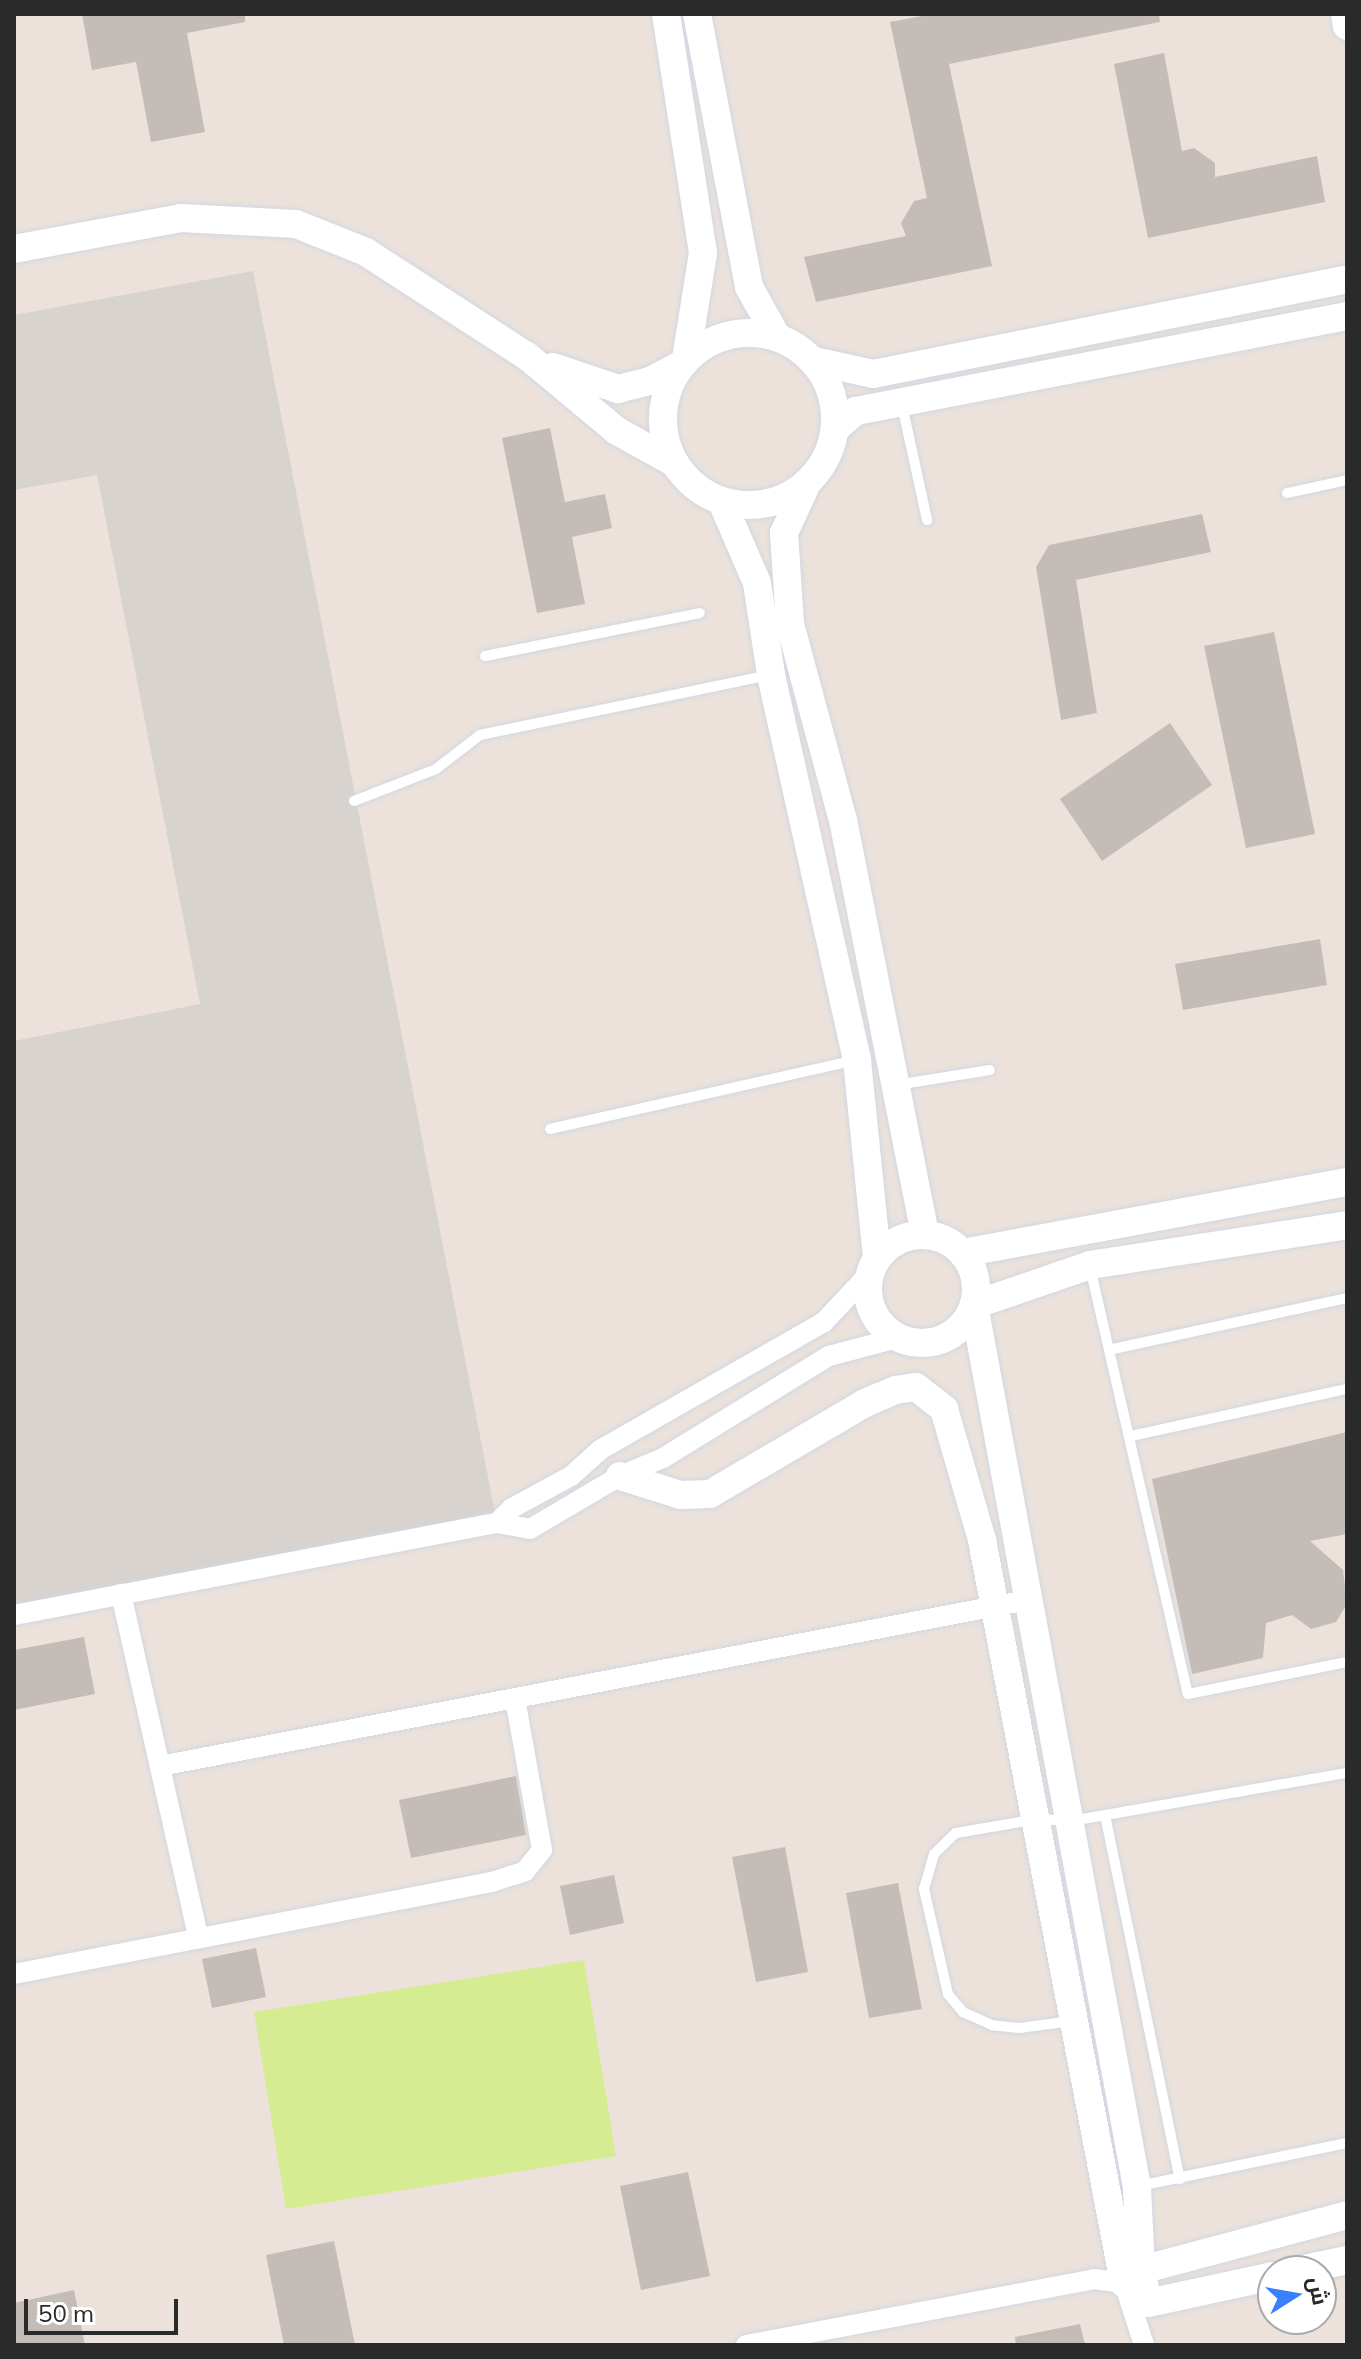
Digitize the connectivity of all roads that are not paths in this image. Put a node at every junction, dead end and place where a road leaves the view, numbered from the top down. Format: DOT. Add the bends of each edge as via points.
graph roads {
  1 [pos="666,14"];
  2 [pos="697,14"];
  3 [pos="1345,14"];
  4 [pos="1347,26"];
  5 [pos="14,249"];
  6 [pos="1347,279"];
  7 [pos="1347,316"];
  8 [pos="777,337"];
  9 [pos="527,356"];
  10 [pos="684,361"];
  11 [pos="814,361"];
  12 [pos="901,404"];
  13 [pos="835,429"];
  14 [pos="675,463"];
  15 [pos="1347,480"];
  16 [pos="807,483"];
  17 [pos="1287,493"];
  18 [pos="722,502"];
  19 [pos="927,520"];
  20 [pos="700,613"];
  21 [pos="485,656"];
  22 [pos="771,675"];
  23 [pos="354,801"];
  24 [pos="857,1060"];
  25 [pos="990,1070"];
  26 [pos="894,1085"];
  27 [pos="550,1129"];
  28 [pos="1347,1182"];
  29 [pos="1347,1225"];
  30 [pos="925,1234"];
  31 [pos="963,1253"];
  32 [pos="1090,1265"];
  33 [pos="873,1266"];
  34 [pos="1347,1298"];
  35 [pos="974,1305"];
  36 [pos="897,1338"];
  37 [pos="1113,1349"];
  38 [pos="1347,1389"];
  39 [pos="1131,1436"];
  40 [pos="600,1450"];
  41 [pos="620,1476"];
  42 [pos="497,1523"];
  43 [pos="121,1594"];
  44 [pos="1028,1600"];
  45 [pos="995,1605"];
  46 [pos="14,1615"];
  47 [pos="1347,1662"];
  48 [pos="515,1699"];
  49 [pos="160,1766"];
  50 [pos="1347,1773"];
  51 [pos="1105,1815"];
  52 [pos="1038,1819"];
  53 [pos="1071,1821"];
  54 [pos="198,1937"];
  55 [pos="14,1974"];
  56 [pos="1077,2020"];
  57 [pos="1347,2143"];
  58 [pos="1180,2179"];
  59 [pos="1137,2187"];
  60 [pos="1347,2215"];
  61 [pos="1132,2276"];
  62 [pos="1257,2279"];
  63 [pos="746,2345"];
  64 [pos="1144,2345"];
  1 -- 10 [label="street" via="703,253"];
  2 -- 8 [label="street" via="749,287"];
  3 -- 4 [label="street"];
  5 -- 9 [label="street" via="181,218 296,224 366,252"];
  6 -- 11 [label="street" via="873,374"];
  7 -- 12 [label="street"];
  8 -- 10 [label="street" via="728,334"];
  8 -- 11 [label="street"];
  9 -- 10 [label="street" via="618,389 650,381"];
  9 -- 14 [label="street" via="617,431"];
  10 -- 14 [label="street" via="664,400 662,426"];
  11 -- 13 [label="street" via="832,393"];
  12 -- 13 [label="street" via="856,411"];
  12 -- 19 [label="lane"];
  13 -- 16 [label="street" via="830,449"];
  14 -- 18 [label="street" via="699,490"];
  15 -- 17 [label="lane"];
  16 -- 18 [label="street" via="767,504"];
  16 -- 26 [label="street" via="784,533 790,624 843,820"];
  18 -- 22 [label="street" via="757,583"];
  20 -- 21 [label="lane"];
  22 -- 23 [label="lane" via="480,735 436,769"];
  22 -- 24 [label="street"];
  24 -- 27 [label="lane"];
  24 -- 33 [label="street"];
  25 -- 26 [label="lane"];
  26 -- 30 [label="street"];
  28 -- 31 [label="street"];
  29 -- 32 [label="street"];
  30 -- 31 [label="street" via="952,1243"];
  30 -- 33 [label="street" via="907,1236"];
  31 -- 35 [label="street" via="973,1269"];
  32 -- 35 [label="street"];
  32 -- 37 [label="lane"];
  33 -- 36 [label="street" via="872,1311"];
  33 -- 40 [label="street" via="824,1322"];
  34 -- 37 [label="lane"];
  35 -- 36 [label="street" via="952,1335 934,1342"];
  35 -- 44 [label="street"];
  36 -- 41 [label="street" via="829,1356 663,1458"];
  37 -- 39 [label="lane"];
  38 -- 39 [label="lane"];
  39 -- 47 [label="lane" via="1188,1694"];
  40 -- 41 [label="street"];
  40 -- 42 [label="street" via="571,1476 512,1508"];
  41 -- 42 [label="street" via="530,1529"];
  41 -- 45 [label="street" via="681,1495 710,1494 865,1403 916,1387 944,1409 953,1433"];
  42 -- 43 [label="street"];
  43 -- 46 [label="street"];
  43 -- 49 [label="street"];
  44 -- 45 [label="street"];
  44 -- 53 [label="street"];
  45 -- 48 [label="street"];
  45 -- 52 [label="street"];
  48 -- 49 [label="street"];
  48 -- 54 [label="street" via="542,1850 525,1871 492,1882"];
  49 -- 54 [label="street"];
  50 -- 51 [label="lane"];
  51 -- 53 [label="lane"];
  51 -- 58 [label="lane"];
  52 -- 53 [label="lane"];
  52 -- 56 [label="street"];
  52 -- 56 [label="lane" via="956,1833 934,1854 924,1889 948,1994 963,2012 992,2025 1019,2028"];
  53 -- 59 [label="street"];
  54 -- 55 [label="street"];
  56 -- 61 [label="street"];
  57 -- 58 [label="lane"];
  58 -- 59 [label="lane"];
  59 -- 61 [label="street"];
  60 -- 61 [label="street"];
  61 -- 62 [label="street" via="1148,2303"];
  61 -- 63 [label="street"];
  61 -- 64 [label="street"];
}
